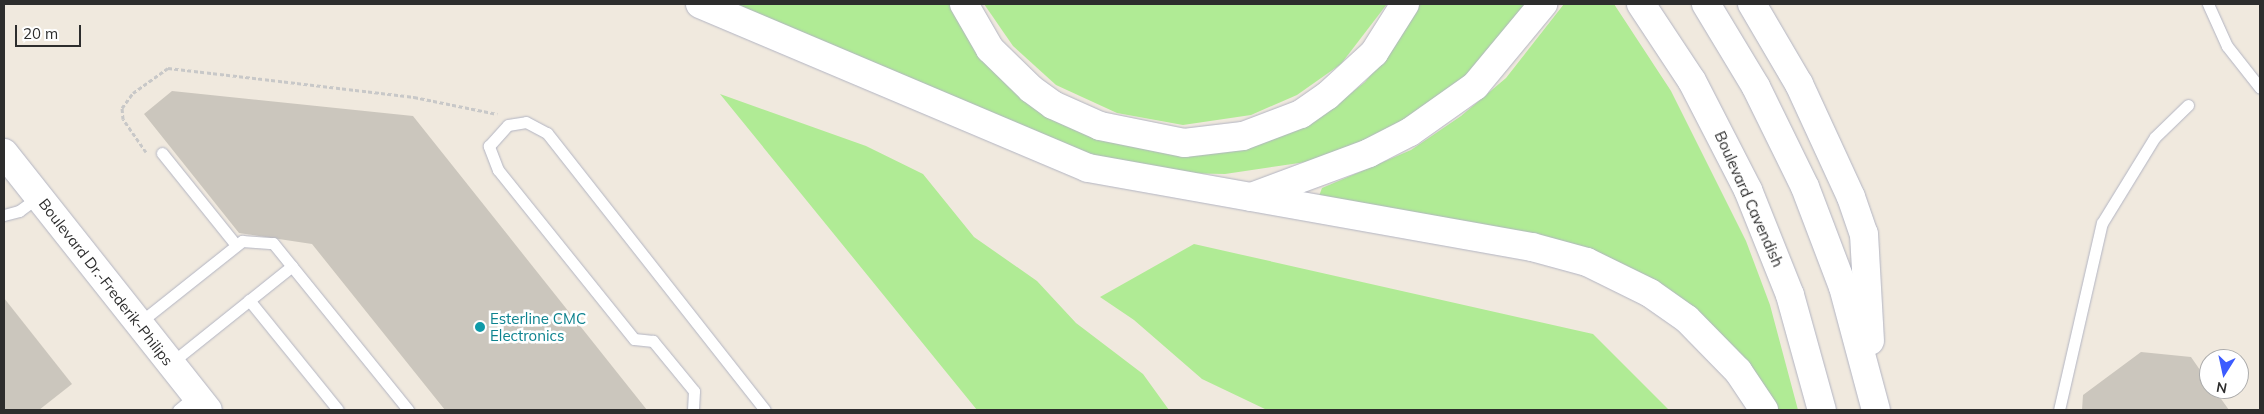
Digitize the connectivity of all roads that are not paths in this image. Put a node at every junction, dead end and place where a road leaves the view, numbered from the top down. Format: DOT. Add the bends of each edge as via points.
graph roads {
  1 [pos="700,4"];
  2 [pos="964,4"];
  3 [pos="1405,4"];
  4 [pos="1543,4"];
  5 [pos="1641,4"];
  6 [pos="1706,4"];
  7 [pos="1752,4"];
  8 [pos="2208,4"];
  9 [pos="2260,88"];
  10 [pos="2188,105"];
  11 [pos="4,153"];
  12 [pos="162,153"];
  13 [pos="38,197"];
  14 [pos="1249,197"];
  15 [pos="4,215"];
  16 [pos="236,245"];
  17 [pos="292,266"];
  18 [pos="249,300"];
  19 [pos="139,323"];
  20 [pos="170,363"];
  21 [pos="1875,404"];
  22 [pos="194,405"];
  23 [pos="338,410"];
  24 [pos="408,410"];
  25 [pos="693,410"];
  26 [pos="764,410"];
  27 [pos="1764,410"];
  28 [pos="1822,410"];
  29 [pos="2059,410"];
  1 -- 14 [label="main road" via="1088,168"];
  2 -- 3 [label="main road" via="990,49 1031,89 1053,104 1100,126 1184,143 1243,136 1300,114 1340,86 1374,53"];
  4 -- 14 [label="main road" via="1475,86 1410,132 1370,153"];
  5 -- 28 [label="main road, Boulevard Cavendish" via="1692,81 1748,190 1790,295"];
  6 -- 21 [label="main road" via="1756,87 1805,187 1843,287"];
  7 -- 21 [label="main road" via="1819,122 1864,234"];
  8 -- 9 [label="lane" via="2226,46"];
  10 -- 29 [label="lane" via="2155,137 2102,222"];
  11 -- 13 [label="main road, Boulevard Dr.-Frederik-Philips"];
  12 -- 16 [label="lane"];
  13 -- 15 [label="lane" via="19,211"];
  13 -- 19 [label="main road, Boulevard Dr.-Frederik-Philips"];
  14 -- 27 [label="main road" via="1532,247 1587,262 1650,293 1687,319 1738,371"];
  16 -- 17 [label="lane" via="242,241 273,243"];
  16 -- 19 [label="lane"];
  17 -- 18 [label="lane"];
  17 -- 24 [label="lane"];
  18 -- 20 [label="lane"];
  18 -- 23 [label="lane"];
  19 -- 20 [label="main road, Boulevard Dr.-Frederik-Philips"];
  20 -- 22 [label="main road, Boulevard Dr.-Frederik-Philips"];
  25 -- 26 [label="lane" via="694,391 653,341 634,339 498,170 489,146 508,125 526,122 546,134"];
}
